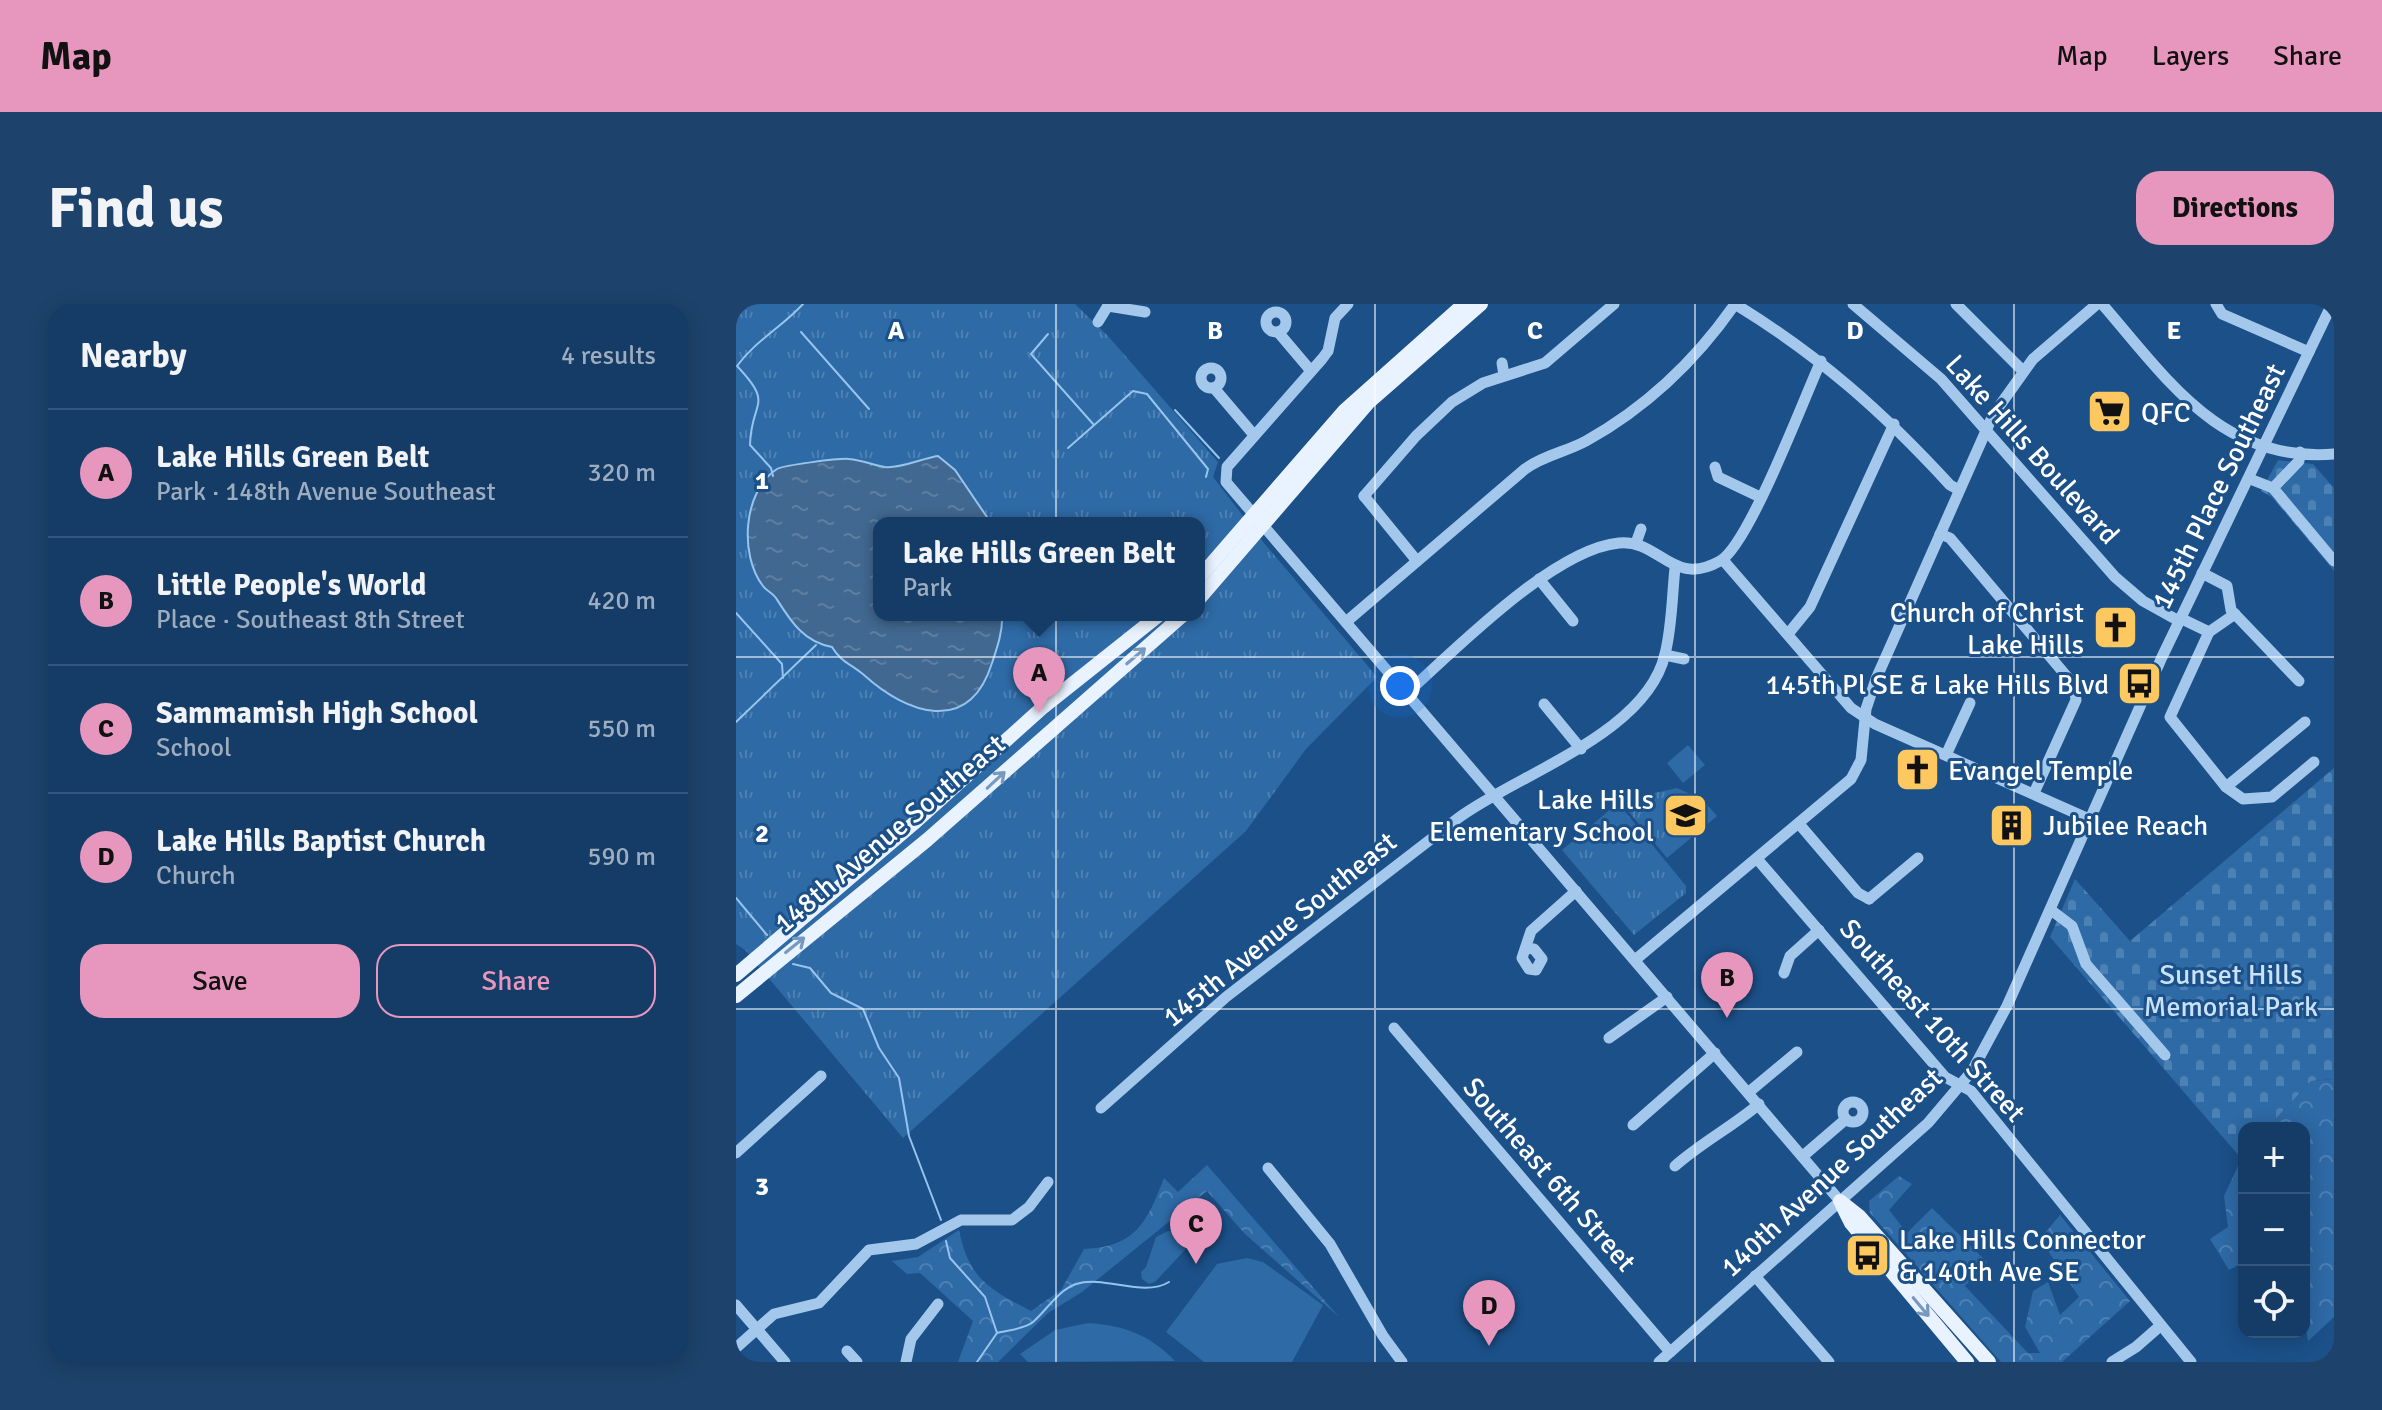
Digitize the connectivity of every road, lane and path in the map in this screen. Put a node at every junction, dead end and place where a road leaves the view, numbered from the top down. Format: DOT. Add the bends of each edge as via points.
graph roads {
  1 [pos="1348,304"];
  2 [pos="1464,304"];
  3 [pos="1481,304"];
  4 [pos="1614,304"];
  5 [pos="1735,304"];
  6 [pos="1853,304"];
  7 [pos="1956,304"];
  8 [pos="2099,304"];
  9 [pos="2332,304"];
  10 [pos="1109,305"];
  11 [pos="2216,305"];
  12 [pos="1145,312"];
  13 [pos="1098,322"];
  14 [pos="1278,332"];
  15 [pos="2309,352"];
  16 [pos="1821,361"];
  17 [pos="1311,371"];
  18 [pos="2023,371"];
  19 [pos="1214,388"];
  20 [pos="1894,424"];
  21 [pos="1988,429"];
  22 [pos="1254,435"];
  23 [pos="2265,446"];
  24 [pos="2300,452"];
  25 [pos="2334,454"];
  26 [pos="1715,467"];
  27 [pos="2250,479"];
  28 [pos="2273,488"];
  29 [pos="1959,490"];
  30 [pos="1760,497"];
  31 [pos="1258,520"];
  32 [pos="1641,529"];
  33 [pos="1940,534"];
  34 [pos="1636,543"];
  35 [pos="1723,560"];
  36 [pos="1417,561"];
  37 [pos="2334,561"];
  38 [pos="1675,568"];
  39 [pos="1205,572"];
  40 [pos="2202,573"];
  41 [pos="1539,579"];
  42 [pos="1205,591"];
  43 [pos="2235,614"];
  44 [pos="2180,620"];
  45 [pos="1151,621"];
  46 [pos="1176,621"];
  47 [pos="1573,621"];
  48 [pos="1346,622"];
  49 [pos="2209,632"];
  50 [pos="1788,634"];
  51 [pos="1665,655"];
  52 [pos="1684,659"];
  53 [pos="1089,670"];
  54 [pos="2299,681"];
  55 [pos="1407,693"];
  56 [pos="1088,696"];
  57 [pos="1970,703"];
  58 [pos="1544,704"];
  59 [pos="1866,718"];
  60 [pos="2305,722"];
  61 [pos="1581,749"];
  62 [pos="1946,755"];
  63 [pos="2314,762"];
  64 [pos="2226,787"];
  65 [pos="1493,793"];
  66 [pos="2034,793"];
  67 [pos="2089,819"];
  68 [pos="1800,825"];
  69 [pos="1918,858"];
  70 [pos="1758,860"];
  71 [pos="864,865"];
  72 [pos="869,885"];
  73 [pos="1576,891"];
  74 [pos="2051,910"];
  75 [pos="1819,930"];
  76 [pos="1526,948"];
  77 [pos="1635,960"];
  78 [pos="1784,973"];
  79 [pos="736,975"];
  80 [pos="736,996"];
  81 [pos="1667,997"];
  82 [pos="1394,1028"];
  83 [pos="1609,1038"];
  84 [pos="1797,1052"];
  85 [pos="1715,1053"];
  86 [pos="2165,1055"];
  87 [pos="821,1076"];
  88 [pos="1961,1086"];
  89 [pos="1749,1092"];
  90 [pos="1759,1104"];
  91 [pos="1101,1108"];
  92 [pos="1846,1119"];
  93 [pos="1633,1125"];
  94 [pos="736,1153"];
  95 [pos="1803,1156"];
  96 [pos="1675,1166"];
  97 [pos="1268,1168"];
  98 [pos="1048,1182"];
  99 [pos="1840,1201"];
  100 [pos="1755,1276"];
  101 [pos="938,1304"];
  102 [pos="736,1305"];
  103 [pos="2160,1326"];
  104 [pos="757,1329"];
  105 [pos="736,1348"];
  106 [pos="847,1351"];
  107 [pos="1670,1352"];
  108 [pos="785,1362"];
  109 [pos="857,1362"];
  110 [pos="906,1362"];
  111 [pos="1402,1362"];
  112 [pos="1659,1362"];
  113 [pos="1829,1362"];
  114 [pos="1967,1362"];
  115 [pos="1989,1362"];
  116 [pos="2112,1362"];
  117 [pos="2191,1362"];
  1 -- 17 [label="street" via="1335,318 1328,351"];
  2 -- 31 [label="main road" via="1344,411"];
  3 -- 31 [label="main road" via="1369,402"];
  4 -- 36 [label="street" via="1545,363 1503,369 1463,396 1428,423 1361,496"];
  5 -- 16 [label="street"];
  5 -- 36 [label="street" via="1693,361 1661,387 1590,439 1535,462"];
  6 -- 21 [label="street, Lake Hills Boulevard" via="1919,358"];
  7 -- 18 [label="street"];
  8 -- 18 [label="street"];
  8 -- 23 [label="street" via="2201,414 2236,437"];
  9 -- 15 [label="street, 145th Place Southeast"];
  10 -- 12 [label="street"];
  10 -- 13 [label="street"];
  11 -- 15 [label="street" via="2222,314"];
  14 -- 17 [label="street"];
  15 -- 23 [label="street, 145th Place Southeast"];
  16 -- 20 [label="street"];
  16 -- 30 [label="street"];
  17 -- 22 [label="street"];
  18 -- 21 [label="street"];
  19 -- 22 [label="street"];
  20 -- 29 [label="street"];
  20 -- 50 [label="street" via="1810,607"];
  21 -- 29 [label="street"];
  21 -- 44 [label="street, Lake Hills Boulevard" via="2115,577 2143,601"];
  22 -- 31 [label="street" via="1225,474"];
  23 -- 24 [label="street"];
  23 -- 27 [label="street, 145th Place Southeast"];
  24 -- 25 [label="street"];
  24 -- 28 [label="street" via="2299,461"];
  26 -- 30 [label="street" via="1718,477"];
  27 -- 28 [label="street"];
  27 -- 40 [label="street, 145th Place Southeast"];
  28 -- 37 [label="street"];
  29 -- 33 [label="street"];
  30 -- 35 [label="street"];
  31 -- 39 [label="main road"];
  31 -- 42 [label="main road"];
  31 -- 48 [label="street"];
  32 -- 34 [label="street"];
  33 -- 59 [label="street" via="1876,679"];
  33 -- 66 [label="street" via="1950,538 2069,676 2076,692"];
  34 -- 38 [label="street"];
  34 -- 41 [label="street" via="1578,554"];
  35 -- 38 [label="street" via="1694,569"];
  35 -- 50 [label="street"];
  36 -- 48 [label="street"];
  38 -- 51 [label="street"];
  40 -- 43 [label="street" via="2227,586"];
  40 -- 44 [label="street, 145th Place Southeast"];
  41 -- 47 [label="street"];
  41 -- 55 [label="street"];
  43 -- 49 [label="street"];
  43 -- 54 [label="street"];
  44 -- 49 [label="street, Lake Hills Boulevard"];
  44 -- 67 [label="street, 145th Place Southeast"];
  45 -- 53 [label="main road, 148th Avenue Southeast"];
  56 -- 46 [label="main road, 148th Avenue Southeast, one-way"];
  48 -- 55 [label="street"];
  49 -- 64 [label="street" via="2170,717"];
  50 -- 59 [label="street" via="1851,708"];
  51 -- 52 [label="street"];
  51 -- 61 [label="street, 145th Avenue Southeast" via="1641,698"];
  53 -- 56 [label="main road" via="1078,683"];
  53 -- 71 [label="main road, 148th Avenue Southeast"];
  55 -- 65 [label="street"];
  72 -- 56 [label="main road, 148th Avenue Southeast, one-way" via="966,807"];
  57 -- 62 [label="street"];
  58 -- 61 [label="street"];
  59 -- 62 [label="street"];
  59 -- 68 [label="street" via="1855,773"];
  60 -- 64 [label="street"];
  61 -- 65 [label="street, 145th Avenue Southeast"];
  62 -- 66 [label="street"];
  63 -- 64 [label="street" via="2272,797 2243,799"];
  65 -- 73 [label="street"];
  65 -- 91 [label="street, 145th Avenue Southeast" via="1226,997"];
  66 -- 67 [label="street"];
  67 -- 74 [label="street, 145th Place Southeast"];
  68 -- 69 [label="street" via="1870,902"];
  68 -- 70 [label="street"];
  70 -- 75 [label="street, Southeast 10th Street"];
  70 -- 77 [label="street"];
  71 -- 72 [label="main road" via="875,871"];
  71 -- 79 [label="main road, 148th Avenue Southeast"];
  80 -- 72 [label="main road, 148th Avenue Southeast, one-way"];
  73 -- 76 [label="street" via="1531,931"];
  73 -- 77 [label="street"];
  74 -- 86 [label="street" via="2072,926 2086,964"];
  74 -- 88 [label="street, 140th Avenue Southeast" via="1997,1029"];
  75 -- 78 [label="street" via="1790,956"];
  75 -- 88 [label="street, Southeast 10th Street" via="1945,1077"];
  77 -- 81 [label="street"];
  81 -- 83 [label="street"];
  81 -- 85 [label="street"];
  82 -- 107 [label="street, Southeast 6th Street"];
  84 -- 89 [label="street"];
  85 -- 89 [label="street"];
  85 -- 93 [label="street"];
  87 -- 94 [label="street"];
  88 -- 99 [label="street, 140th Avenue Southeast" via="1928,1123"];
  88 -- 103 [label="street, Southeast 10th Street"];
  89 -- 90 [label="street"];
  90 -- 95 [label="street"];
  90 -- 96 [label="street"];
  92 -- 95 [label="street"];
  95 -- 99 [label="street"];
  97 -- 111 [label="street" via="1330,1244"];
  98 -- 104 [label="street" via="1012,1220 961,1220 916,1244 869,1250 819,1303 780,1312"];
  99 -- 100 [label="street, 140th Avenue Southeast"];
  99 -- 114 [label="main road, one-way" via="1851,1223"];
  99 -- 115 [label="main road"];
  100 -- 107 [label="street, 140th Avenue Southeast"];
  100 -- 113 [label="street"];
  101 -- 110 [label="street" via="911,1339"];
  102 -- 104 [label="street"];
  103 -- 116 [label="street"];
  103 -- 117 [label="street, Southeast 10th Street"];
  104 -- 105 [label="street"];
  104 -- 108 [label="street"];
  106 -- 109 [label="street"];
  107 -- 112 [label="street, 140th Avenue Southeast"];
}
